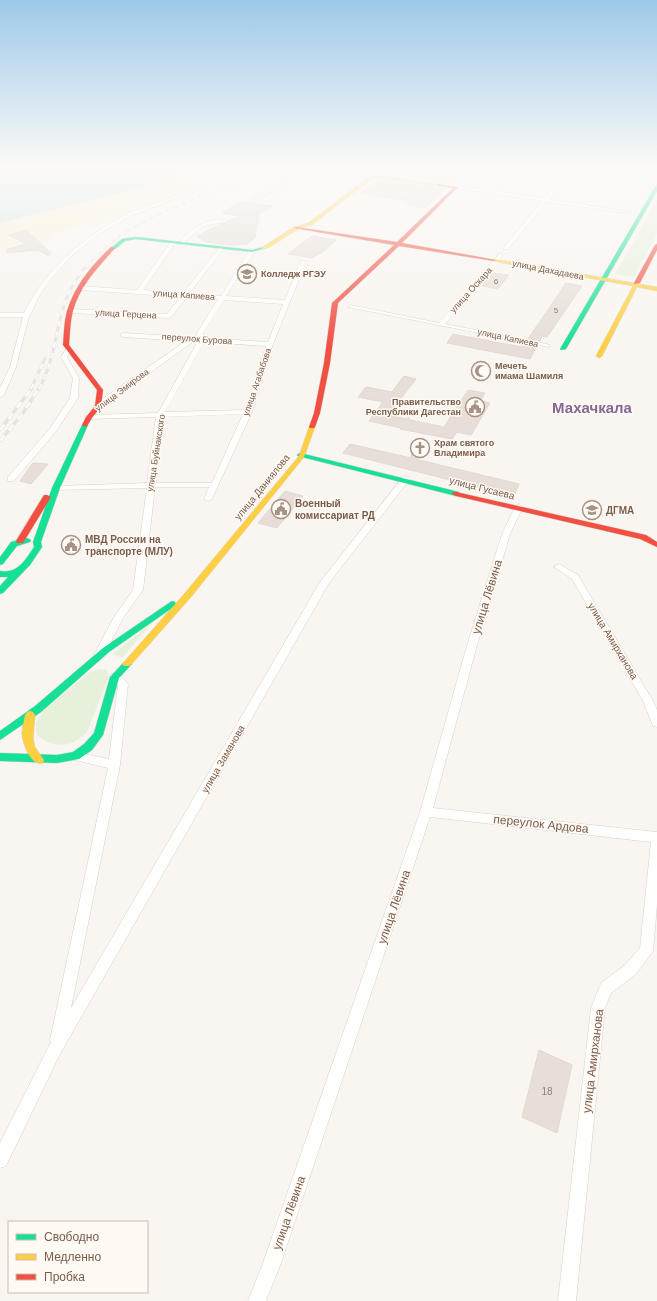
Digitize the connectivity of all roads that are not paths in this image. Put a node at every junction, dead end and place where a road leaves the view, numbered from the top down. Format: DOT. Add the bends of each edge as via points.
graph roads {
  1 [pos="108,226"];
  2 [pos="201,226"];
  3 [pos="304,226"];
  4 [pos="416,226"];
  5 [pos="524,226"];
  6 [pos="634,226"];
  7 [pos="299,227"];
  8 [pos="173,242"];
  9 [pos="398,243"];
  10 [pos="185,244"];
  11 [pos="657,245"];
  12 [pos="221,248"];
  13 [pos="506,248"];
  14 [pos="252,251"];
  15 [pos="498,258"];
  16 [pos="303,262"];
  17 [pos="604,279"];
  18 [pos="636,284"];
  19 [pos="657,286"];
  20 [pos="80,288"];
  21 [pos="657,289"];
  22 [pos="139,292"];
  23 [pos="184,295"];
  24 [pos="222,298"];
  25 [pos="287,302"];
  26 [pos="351,307"];
  27 [pos="70,311"];
  28 [pos="0,315"];
  29 [pos="26,315"];
  30 [pos="441,324"];
  31 [pos="123,335"];
  32 [pos="198,337"];
  33 [pos="270,344"];
  34 [pos="547,346"];
  35 [pos="69,349"];
  36 [pos="563,349"];
  37 [pos="599,356"];
  38 [pos="0,395"];
  39 [pos="98,406"];
  40 [pos="248,412"];
  41 [pos="160,415"];
  42 [pos="89,417"];
  43 [pos="302,455"];
  44 [pos="11,479"];
  45 [pos="405,480"];
  46 [pos="151,485"];
  47 [pos="215,485"];
  48 [pos="56,488"];
  49 [pos="208,499"];
  50 [pos="518,508"];
  51 [pos="20,540"];
  52 [pos="657,541"];
  53 [pos="37,542"];
  54 [pos="657,546"];
  55 [pos="0,562"];
  56 [pos="559,567"];
  57 [pos="0,574"];
  58 [pos="16,574"];
  59 [pos="0,591"];
  60 [pos="102,658"];
  61 [pos="114,673"];
  62 [pos="30,715"];
  63 [pos="657,723"];
  64 [pos="0,736"];
  65 [pos="75,756"];
  66 [pos="0,758"];
  67 [pos="39,760"];
  68 [pos="114,765"];
  69 [pos="426,812"];
  70 [pos="657,837"];
  71 [pos="657,840"];
  72 [pos="55,1049"];
  73 [pos="0,1160"];
  74 [pos="257,1301"];
  75 [pos="567,1301"];
  1 -- 29 [label="street" via="67,258 34,298"];
  2 -- 10 [label="street" via="182,240"];
  3 -- 7 [label="main road"];
  4 -- 9 [label="main road, улица Даниялова"];
  5 -- 13 [label="street"];
  6 -- 17 [label="main road"];
  7 -- 9 [label="main road, улица Дахадаева"];
  7 -- 14 [label="main road" via="268,246"];
  8 -- 10 [label="main road"];
  8 -- 20 [label="main road" via="131,239 121,242 103,258"];
  8 -- 22 [label="street"];
  9 -- 15 [label="main road, улица Дахадаева"];
  9 -- 43 [label="main road, улица Даниялова" via="335,303 317,413"];
  10 -- 12 [label="main road"];
  11 -- 18 [label="main road"];
  12 -- 14 [label="main road"];
  12 -- 23 [label="street, улица Герцена"];
  14 -- 24 [label="street, улица Буйнакского"];
  15 -- 17 [label="main road, улица Дахадаева"];
  15 -- 30 [label="street, улица Оскара"];
  16 -- 25 [label="street, улица Агабабова"];
  17 -- 18 [label="main road, улица Дахадаева"];
  17 -- 36 [label="main road"];
  18 -- 19 [label="main road, улица Дахадаева"];
  18 -- 21 [label="main road, улица Дахадаева"];
  18 -- 37 [label="main road"];
  20 -- 22 [label="street, улица Капиева"];
  20 -- 27 [label="main road"];
  22 -- 23 [label="street, улица Капиева"];
  23 -- 24 [label="street, улица Капиева"];
  23 -- 27 [label="street, улица Герцена" via="169,316"];
  24 -- 25 [label="street, улица Капиева"];
  24 -- 32 [label="street, улица Буйнакского"];
  25 -- 33 [label="street, улица Агабабова"];
  26 -- 30 [label="street, улица Капиева"];
  27 -- 35 [label="main road" via="66,345"];
  28 -- 29 [label="street"];
  29 -- 38 [label="street" via="13,368"];
  30 -- 34 [label="street, улица Капиева"];
  31 -- 32 [label="street, переулок Бурова"];
  32 -- 33 [label="street, переулок Бурова"];
  32 -- 39 [label="street, улица Эмирова"];
  32 -- 41 [label="street, улица Буйнакского"];
  33 -- 40 [label="street, улица Агабабова"];
  35 -- 39 [label="main road" via="100,390"];
  35 -- 44 [label="street" via="64,357 76,378 74,398 54,428"];
  39 -- 42 [label="main road, улица Эмирова"];
  40 -- 41 [label="street"];
  40 -- 47 [label="street, улица Агабабова"];
  41 -- 42 [label="street"];
  41 -- 46 [label="street, улица Буйнакского"];
  42 -- 48 [label="main road, улица Эмирова"];
  43 -- 45 [label="main road, улица Гусаева"];
  43 -- 60 [label="main road, улица Даниялова" via="186,594"];
  43 -- 61 [label="main road, улица Даниялова" via="188,595"];
  45 -- 50 [label="main road, улица Гусаева"];
  45 -- 72 [label="street, улица Заманова" via="325,582"];
  46 -- 47 [label="street"];
  46 -- 48 [label="street"];
  46 -- 60 [label="street, улица Буйнакского" via="138,590 119,616"];
  47 -- 49 [label="street, улица Агабабова"];
  48 -- 51 [label="main road, улица Эмирова" via="44,501"];
  48 -- 53 [label="main road, улица Эмирова"];
  50 -- 52 [label="main road, улица Гусаева" via="645,536"];
  50 -- 54 [label="main road, улица Гусаева" via="643,537"];
  50 -- 69 [label="street, улица Лёвина" via="506,534 471,649"];
  51 -- 53 [label="main road"];
  51 -- 55 [label="main road, улица Эмирова" via="13,544"];
  53 -- 58 [label="main road, улица Эмирова" via="38,547 22,571"];
  56 -- 63 [label="street, улица Амирханова" via="575,577 648,701"];
  57 -- 58 [label="main road"];
  58 -- 59 [label="main road, улица Эмирова"];
  60 -- 62 [label="main road, улица Даниялова"];
  61 -- 65 [label="main road, улица Даниялова" via="98,734 88,747"];
  61 -- 68 [label="street, улица Заманова" via="122,684"];
  62 -- 64 [label="main road, улица Даниялова"];
  62 -- 67 [label="main road" via="26,733 28,746"];
  65 -- 67 [label="main road, улица Даниялова"];
  65 -- 68 [label="street"];
  66 -- 67 [label="main road, улица Даниялова"];
  68 -- 72 [label="street, улица Заманова"];
  69 -- 70 [label="street, переулок Ардова"];
  69 -- 74 [label="street, улица Лёвина"];
  71 -- 75 [label="street, улица Амирханова" via="646,951 630,970 606,988 598,1008"];
  72 -- 73 [label="street, улица Заманова"];
}
